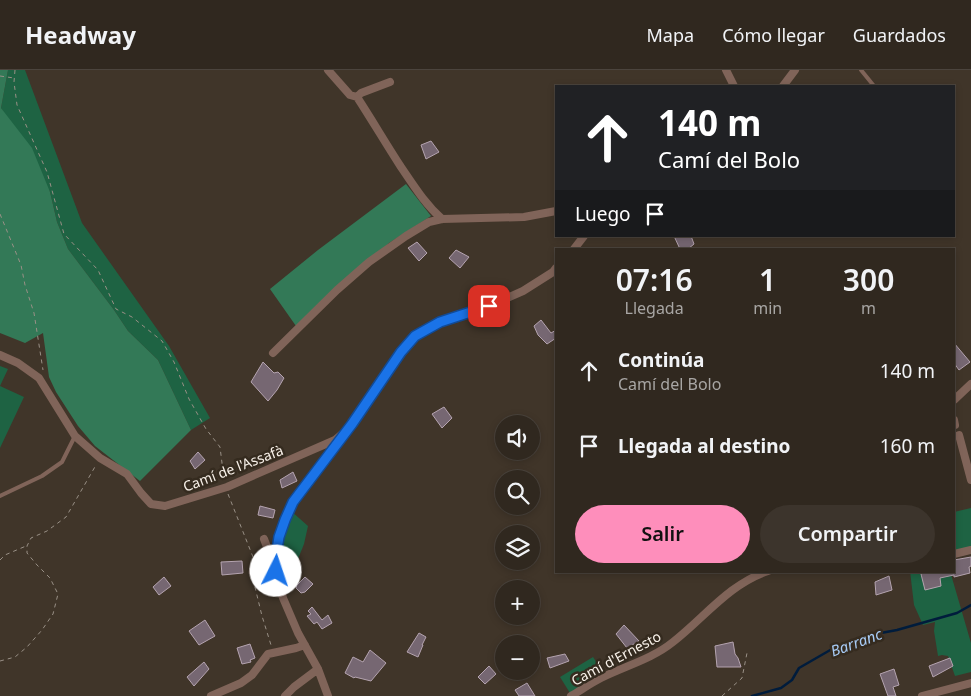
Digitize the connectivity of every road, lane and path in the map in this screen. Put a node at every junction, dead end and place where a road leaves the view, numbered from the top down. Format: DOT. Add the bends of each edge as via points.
graph roads {
  1 [pos="15,70"];
  2 [pos="328,70"];
  3 [pos="726,70"];
  4 [pos="795,70"];
  5 [pos="861,70"];
  6 [pos="0,76"];
  7 [pos="14,78"];
  8 [pos="390,82"];
  9 [pos="734,85"];
  10 [pos="784,85"];
  11 [pos="873,85"];
  12 [pos="357,97"];
  13 [pos="555,210"];
  14 [pos="0,214"];
  15 [pos="442,219"];
  16 [pos="583,237"];
  17 [pos="575,248"];
  18 [pos="555,269"];
  19 [pos="273,353"];
  20 [pos="0,355"];
  21 [pos="44,371"];
  22 [pos="971,384"];
  23 [pos="955,399"];
  24 [pos="352,424"];
  25 [pos="959,434"];
  26 [pos="75,436"];
  27 [pos="100,458"];
  28 [pos="971,480"];
  29 [pos="225,487"];
  30 [pos="0,496"];
  31 [pos="264,540"];
  32 [pos="27,546"];
  33 [pos="971,550"];
  34 [pos="955,554"];
  35 [pos="0,560"];
  36 [pos="272,560"];
  37 [pos="255,571"];
  38 [pos="276,571"];
  39 [pos="764,573"];
  40 [pos="305,645"];
  41 [pos="273,653"];
  42 [pos="747,653"];
  43 [pos="0,661"];
  44 [pos="318,669"];
  45 [pos="971,682"];
  46 [pos="211,696"];
  47 [pos="285,696"];
  48 [pos="328,696"];
  49 [pos="572,696"];
  50 [pos="722,696"];
  51 [pos="922,696"];
  1 -- 7 [label="path"];
  2 -- 12 [label="street" via="350,95"];
  3 -- 9 [label="street"];
  4 -- 10 [label="street"];
  5 -- 11 [label="lane"];
  6 -- 7 [label="path"];
  7 -- 29 [label="path" via="17,105 47,172 64,234 98,270 116,309 132,317 162,341 189,400 220,448"];
  8 -- 12 [label="street"];
  12 -- 15 [label="street" via="421,197"];
  13 -- 15 [label="street" via="524,217"];
  14 -- 21 [label="path" via="21,265 34,313"];
  15 -- 19 [label="street" via="429,222 369,262"];
  16 -- 17 [label="street"];
  18 -- 24 [label="street" via="524,291 440,322 415,336"];
  20 -- 26 [label="street, Camí de l'Assafà" via="39,378"];
  22 -- 23 [label="street"];
  24 -- 29 [label="street, Camí de l'Assafà" via="336,440"];
  24 -- 38 [label="street" via="293,502 279,537"];
  25 -- 28 [label="street"];
  26 -- 27 [label="street, Camí de l'Assafà"];
  26 -- 30 [label="lane" via="62,462 42,476"];
  27 -- 29 [label="street, Camí de l'Assafà" via="127,474 151,504 165,506"];
  27 -- 32 [label="path" via="66,517 32,538"];
  29 -- 37 [label="path" via="254,558"];
  31 -- 36 [label="street"];
  32 -- 35 [label="path"];
  32 -- 43 [label="path" via="27,553 50,578 58,594 53,614 42,630 15,657"];
  33 -- 34 [label="street"];
  36 -- 37 [label="street" via="268,566"];
  36 -- 38 [label="street"];
  37 -- 41 [label="path" via="254,584"];
  38 -- 40 [label="street" via="283,598"];
  39 -- 49 [label="street, Camí d'Ernesto" via="739,586 714,605 673,643"];
  40 -- 41 [label="street"];
  40 -- 44 [label="street"];
  41 -- 46 [label="street" via="268,654 252,675 241,683"];
  42 -- 50 [label="path" via="742,678"];
  44 -- 47 [label="street"];
  44 -- 48 [label="street"];
  45 -- 51 [label="street"];
}
